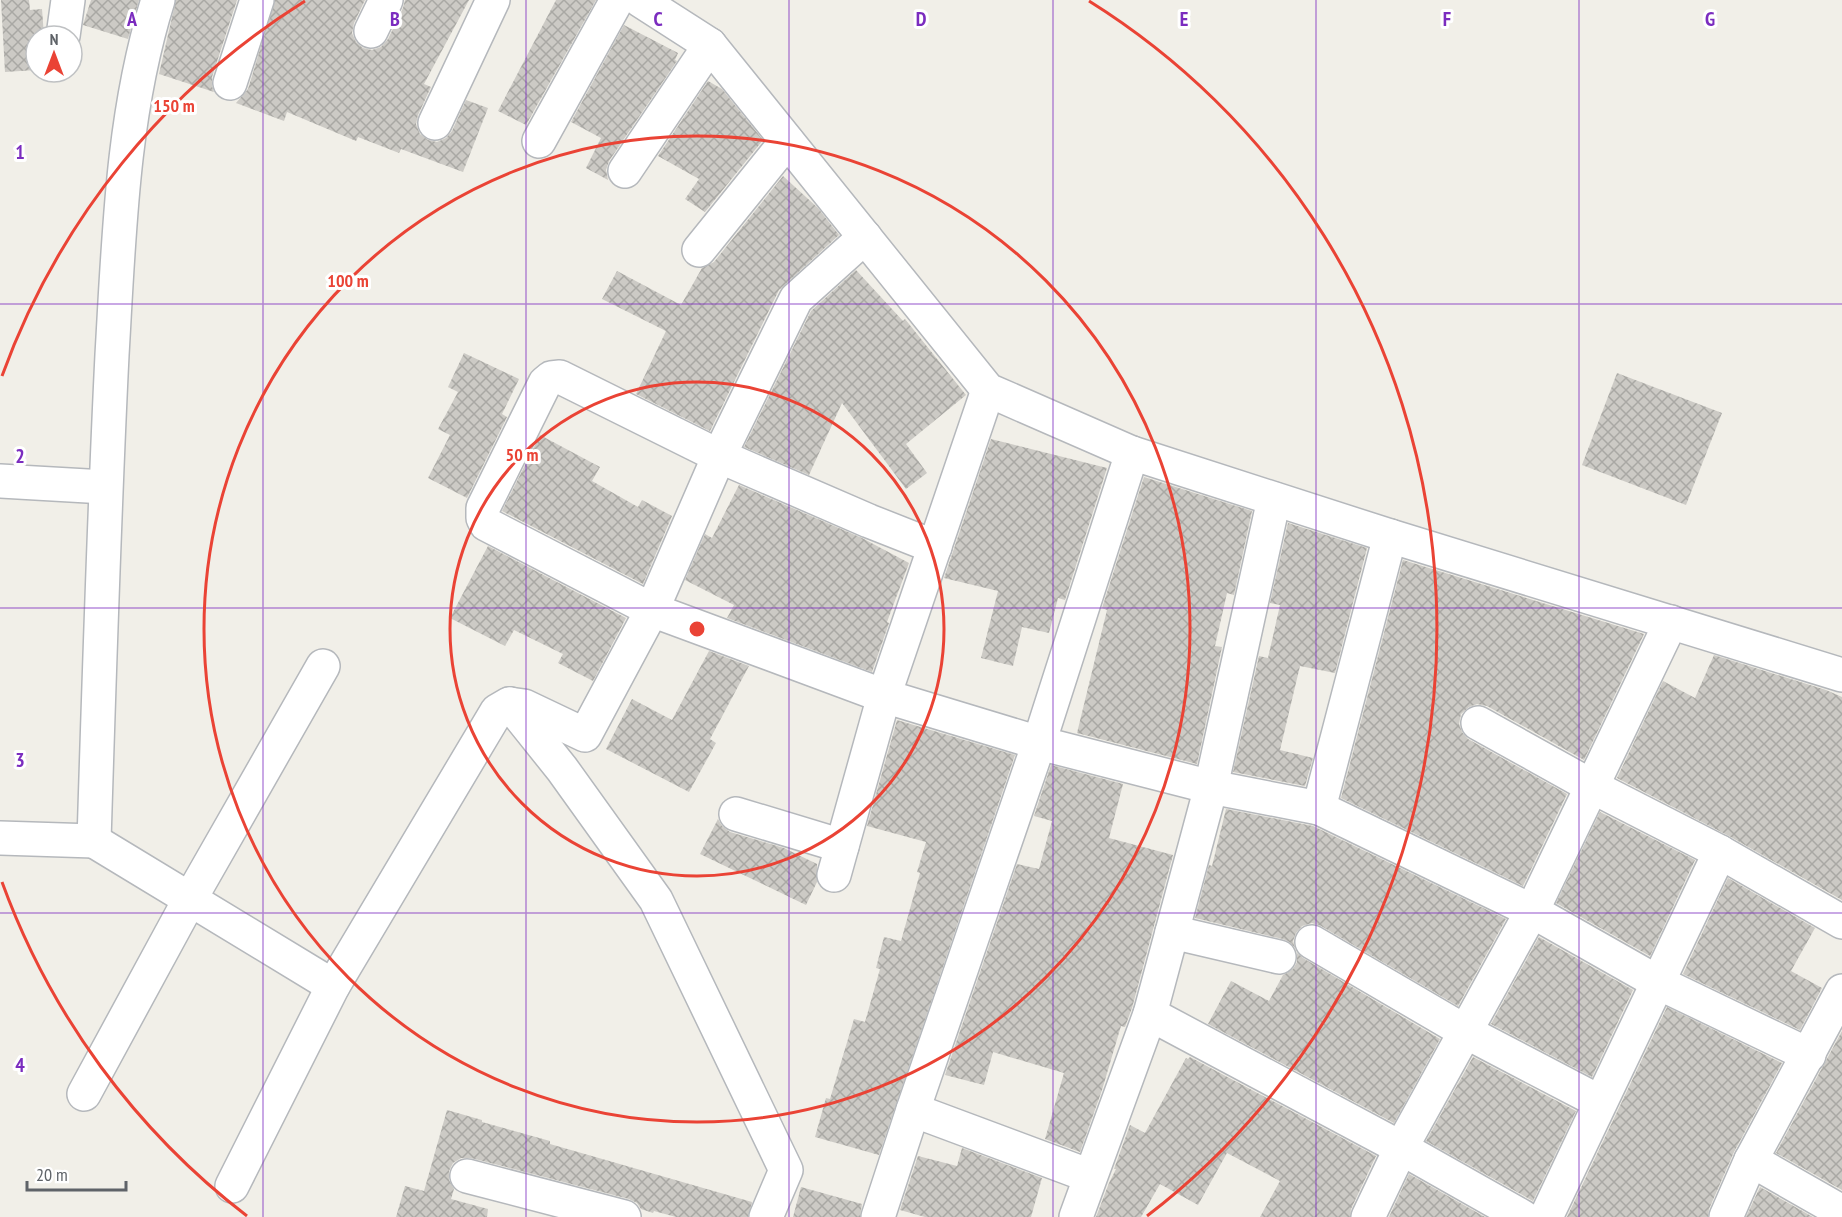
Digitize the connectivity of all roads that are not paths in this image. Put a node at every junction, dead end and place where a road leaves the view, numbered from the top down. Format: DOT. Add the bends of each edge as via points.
graph roads {
  1 [pos="68,0"];
  2 [pos="158,0"];
  3 [pos="257,0"];
  4 [pos="386,0"];
  5 [pos="493,0"];
  6 [pos="617,0"];
  7 [pos="640,0"];
  8 [pos="65,24"];
  9 [pos="371,31"];
  10 [pos="710,45"];
  11 [pos="230,83"];
  12 [pos="435,123"];
  13 [pos="539,141"];
  14 [pos="787,141"];
  15 [pos="625,171"];
  16 [pos="864,237"];
  17 [pos="699,250"];
  18 [pos="988,390"];
  19 [pos="1132,453"];
  20 [pos="719,456"];
  21 [pos="0,481"];
  22 [pos="105,487"];
  23 [pos="1274,499"];
  24 [pos="1390,536"];
  25 [pos="935,546"];
  26 [pos="652,610"];
  27 [pos="1671,622"];
  28 [pos="323,666"];
  29 [pos="1842,675"];
  30 [pos="884,696"];
  31 [pos="509,704"];
  32 [pos="1478,723"];
  33 [pos="1039,743"];
  34 [pos="1210,787"];
  35 [pos="1593,787"];
  36 [pos="1318,808"];
  37 [pos="736,814"];
  38 [pos="0,838"];
  39 [pos="94,841"];
  40 [pos="1720,852"];
  41 [pos="190,899"];
  42 [pos="1532,911"];
  43 [pos="1842,922"];
  44 [pos="1172,932"];
  45 [pos="1312,942"];
  46 [pos="1279,957"];
  47 [pos="1659,983"];
  48 [pos="333,986"];
  49 [pos="1842,991"];
  50 [pos="1150,1014"];
  51 [pos="1466,1032"];
  52 [pos="1809,1055"];
  53 [pos="84,1094"];
  54 [pos="1600,1102"];
  55 [pos="913,1110"];
  56 [pos="1401,1148"];
  57 [pos="1751,1160"];
  58 [pos="467,1176"];
  59 [pos="1090,1176"];
  60 [pos="232,1186"];
  61 [pos="551,1208"];
  62 [pos="1842,1212"];
  63 [pos="624,1217"];
  64 [pos="766,1217"];
  65 [pos="878,1217"];
  66 [pos="1076,1217"];
  67 [pos="1368,1217"];
  68 [pos="1523,1217"];
  69 [pos="1546,1217"];
  70 [pos="1726,1217"];
  1 -- 8 [label="street"];
  2 -- 22 [label="street" via="148,30 129,126 118,243"];
  3 -- 11 [label="street"];
  4 -- 9 [label="street"];
  5 -- 12 [label="street"];
  6 -- 13 [label="street"];
  7 -- 10 [label="street"];
  10 -- 14 [label="street"];
  10 -- 15 [label="street"];
  14 -- 16 [label="street"];
  14 -- 17 [label="street"];
  16 -- 18 [label="street"];
  16 -- 20 [label="street" via="796,299"];
  18 -- 19 [label="street"];
  18 -- 25 [label="street"];
  19 -- 23 [label="street"];
  19 -- 33 [label="street"];
  20 -- 25 [label="street"];
  20 -- 26 [label="street"];
  20 -- 26 [label="street" via="560,377 551,378 483,508 486,524"];
  21 -- 22 [label="street"];
  22 -- 39 [label="street"];
  23 -- 24 [label="street"];
  23 -- 34 [label="street"];
  24 -- 27 [label="street"];
  24 -- 36 [label="street"];
  25 -- 30 [label="street"];
  26 -- 30 [label="street"];
  26 -- 31 [label="street" via="585,735 524,706"];
  27 -- 29 [label="street"];
  27 -- 35 [label="street"];
  28 -- 41 [label="street"];
  30 -- 33 [label="street"];
  30 -- 37 [label="street" via="838,860"];
  31 -- 48 [label="street" via="498,711"];
  31 -- 64 [label="street" via="562,769 656,900 786,1170"];
  32 -- 35 [label="street"];
  33 -- 34 [label="street"];
  33 -- 55 [label="street"];
  34 -- 36 [label="street"];
  34 -- 44 [label="street"];
  35 -- 40 [label="street"];
  35 -- 42 [label="street"];
  36 -- 42 [label="street"];
  38 -- 39 [label="street"];
  39 -- 41 [label="street"];
  40 -- 43 [label="street"];
  40 -- 47 [label="street"];
  41 -- 48 [label="street"];
  41 -- 53 [label="street"];
  42 -- 47 [label="street"];
  42 -- 51 [label="street"];
  44 -- 46 [label="street"];
  44 -- 50 [label="street"];
  45 -- 51 [label="street"];
  47 -- 52 [label="street"];
  47 -- 54 [label="street"];
  48 -- 60 [label="street"];
  49 -- 52 [label="street"];
  50 -- 56 [label="street"];
  50 -- 59 [label="street"];
  51 -- 54 [label="street"];
  51 -- 56 [label="street"];
  52 -- 57 [label="street"];
  54 -- 69 [label="street"];
  55 -- 59 [label="street"];
  55 -- 65 [label="street"];
  56 -- 67 [label="street"];
  56 -- 68 [label="street"];
  57 -- 62 [label="street"];
  57 -- 70 [label="street"];
  58 -- 61 [label="street"];
  59 -- 66 [label="street"];
  61 -- 63 [label="street"];
}
